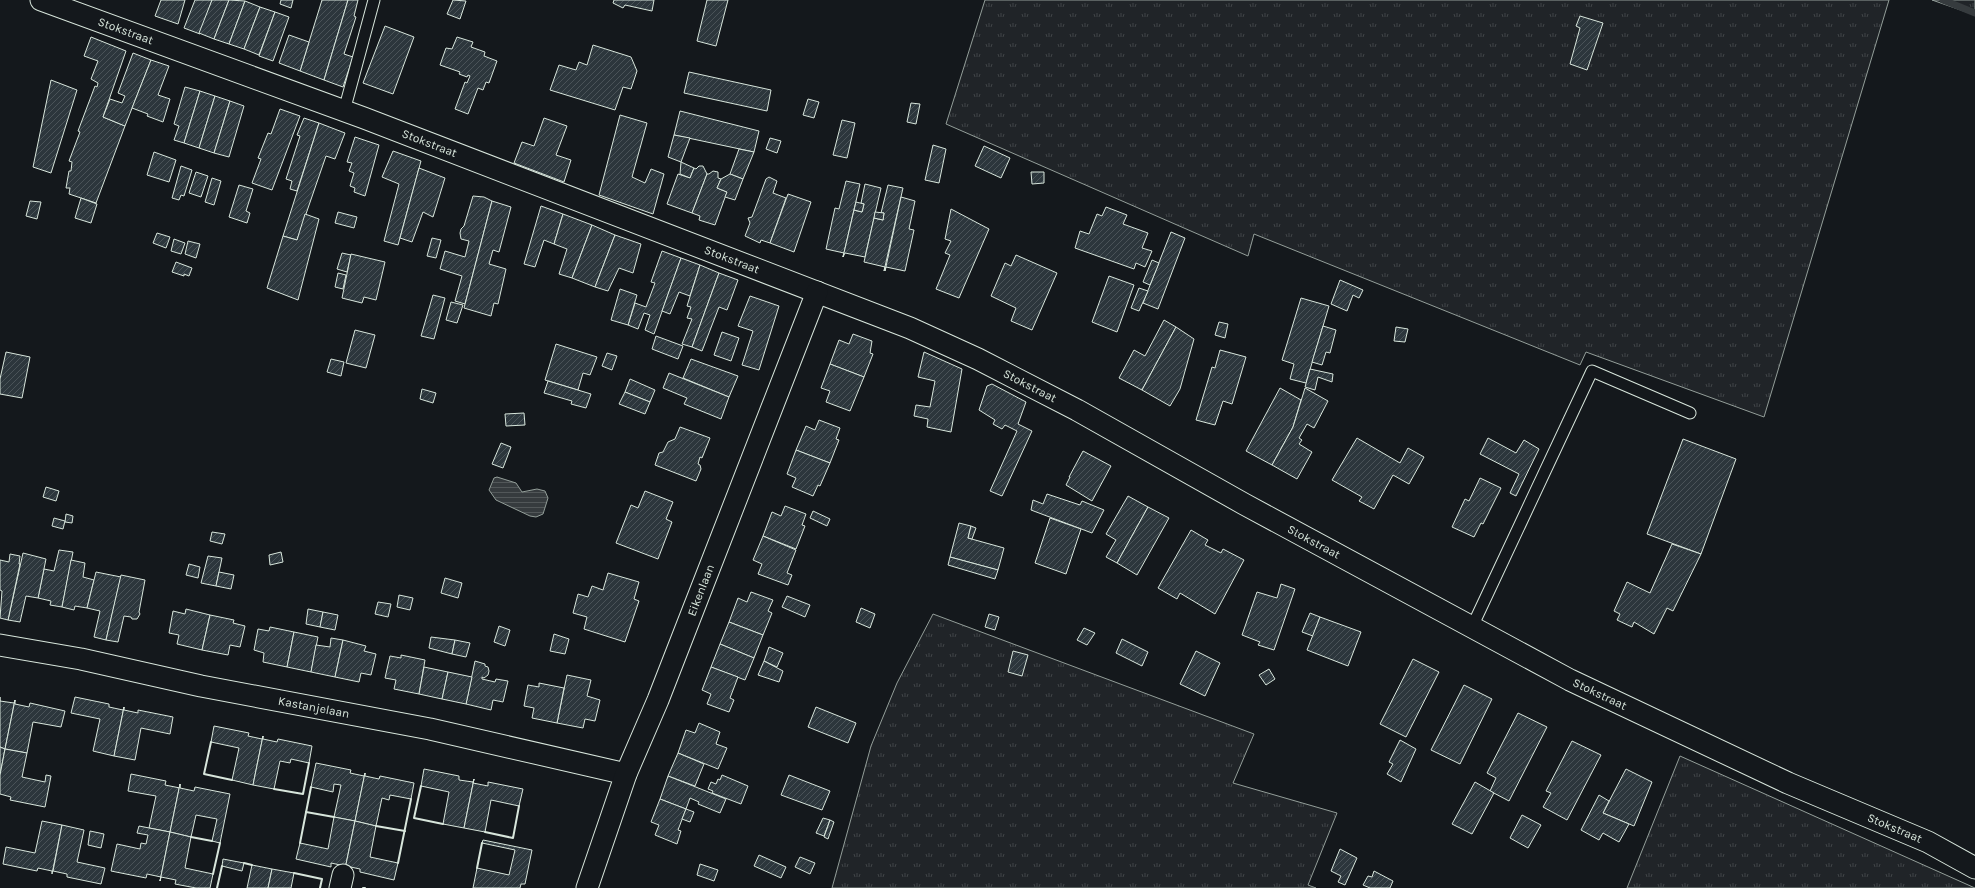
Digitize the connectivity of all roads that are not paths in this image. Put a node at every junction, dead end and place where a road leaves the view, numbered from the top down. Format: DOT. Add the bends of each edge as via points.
graph roads {
  1 [pos="40,0"];
  2 [pos="374,0"];
  3 [pos="344,111"];
  4 [pos="817,292"];
  5 [pos="1690,412"];
  6 [pos="1472,627"];
  7 [pos="0,645"];
  8 [pos="626,774"];
  9 [pos="1975,868"];
  10 [pos="587,888"];
  1 -- 3 [label="street, Stokstraat"];
  2 -- 3 [label="lane"];
  3 -- 4 [label="street, Stokstraat"];
  4 -- 6 [label="street, Stokstraat" via="910,328 978,359 1077,410"];
  4 -- 8 [label="street, Eikenlaan" via="658,700"];
  5 -- 6 [label="lane" via="1592,371"];
  6 -- 9 [label="street, Stokstraat" via="1570,680 1788,783 1928,842"];
  7 -- 8 [label="street, Kastanjelaan" via="81,659 209,688 430,729"];
  8 -- 10 [label="street, Eikenlaan"];
}
